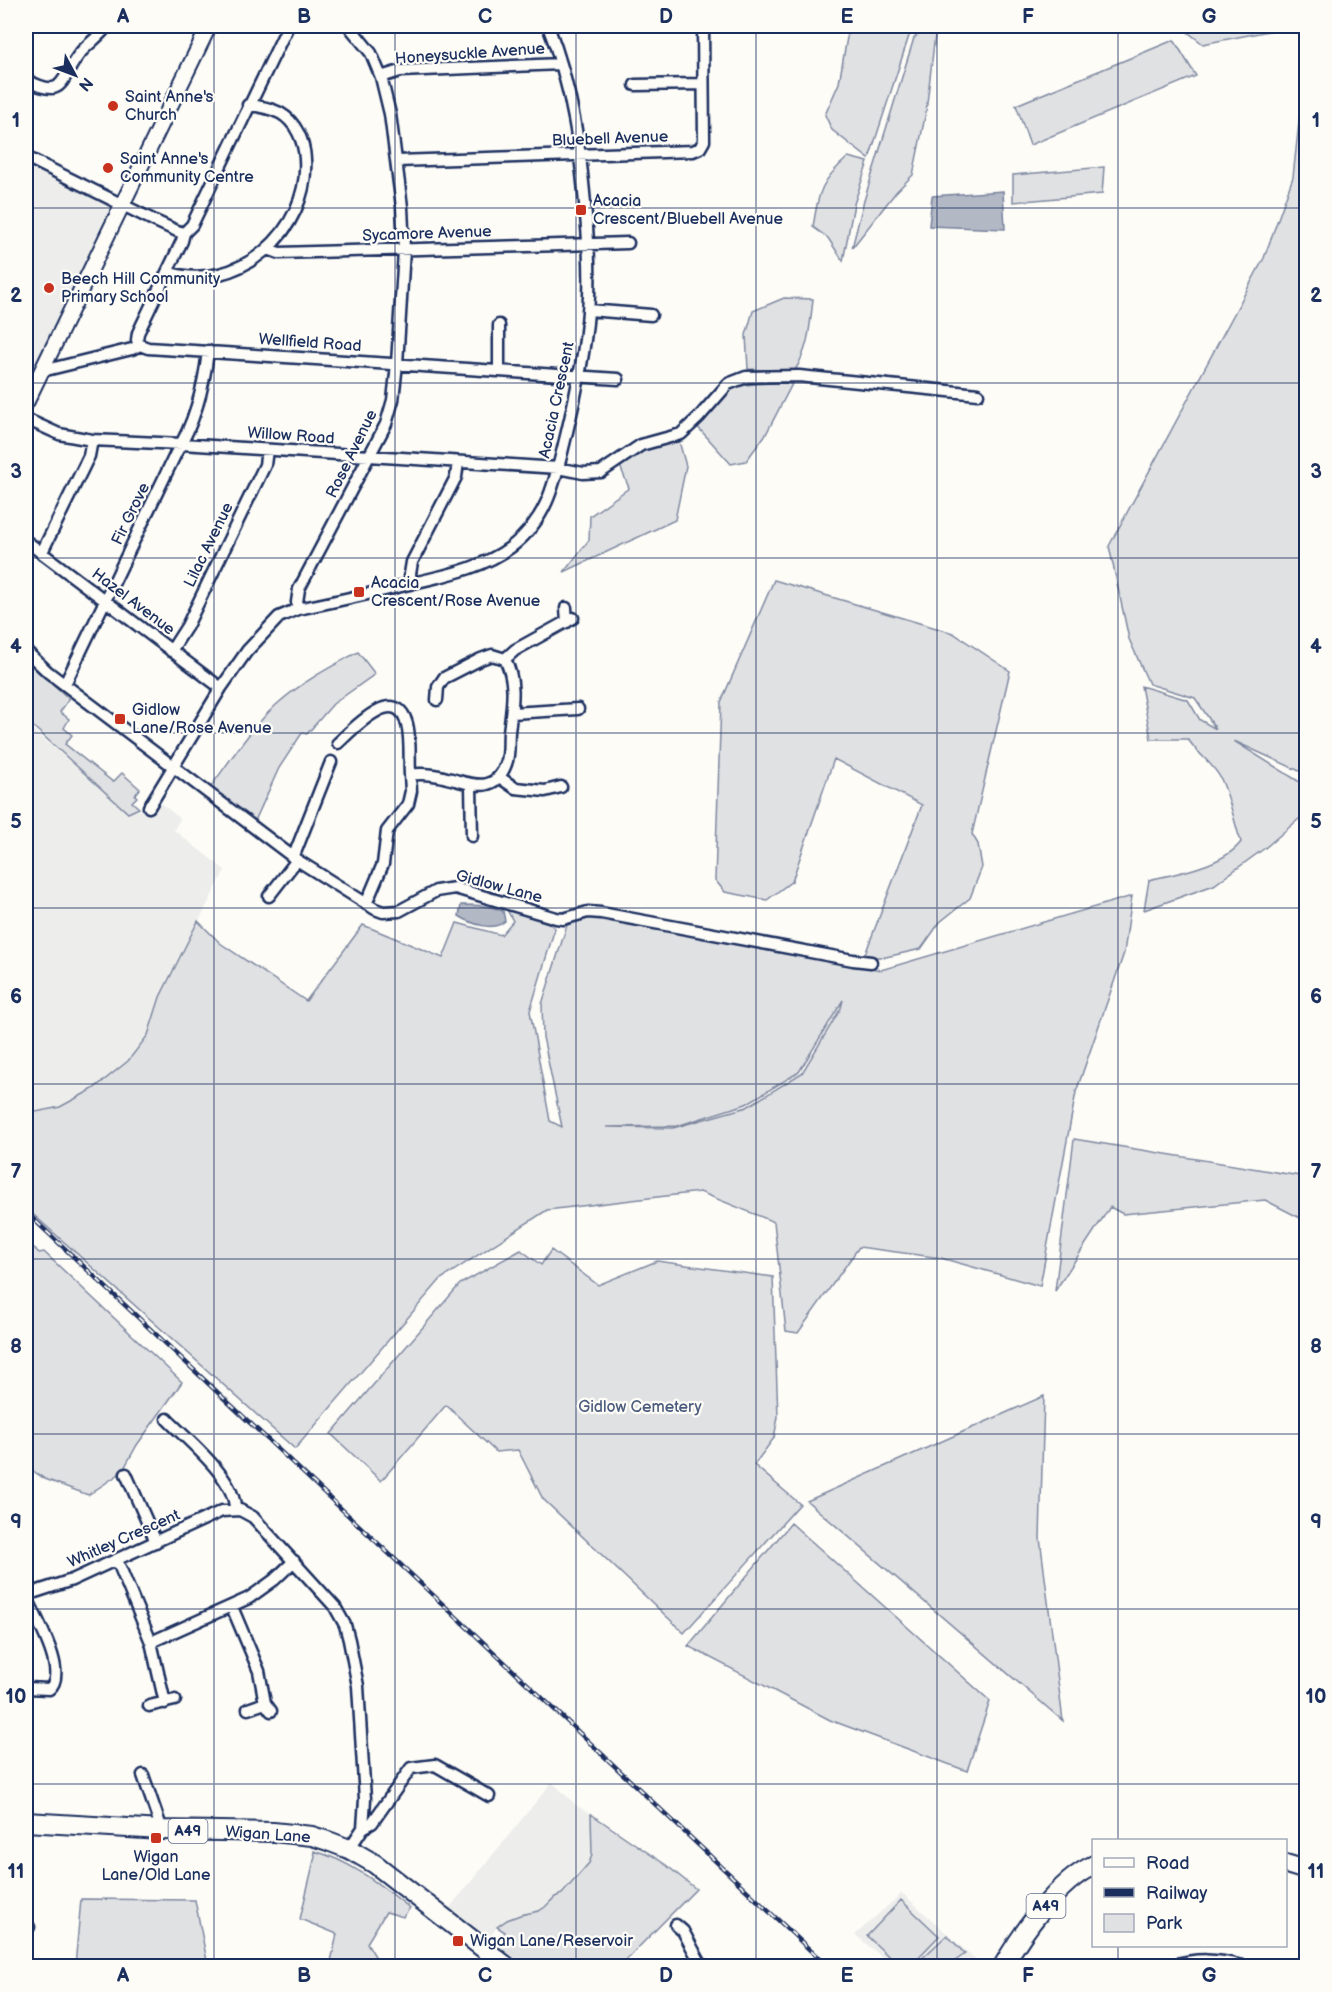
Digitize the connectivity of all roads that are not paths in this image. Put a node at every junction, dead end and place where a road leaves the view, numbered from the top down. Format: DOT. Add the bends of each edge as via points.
graph roads {
  1 [pos="107,26"];
  2 [pos="210,26"];
  3 [pos="288,26"];
  4 [pos="548,26"];
  5 [pos="703,26"];
  6 [pos="354,27"];
  7 [pos="561,64"];
  8 [pos="381,77"];
  9 [pos="26,80"];
  10 [pos="702,84"];
  11 [pos="635,85"];
  12 [pos="248,105"];
  13 [pos="580,155"];
  14 [pos="26,157"];
  15 [pos="397,161"];
  16 [pos="123,205"];
  17 [pos="184,233"];
  18 [pos="628,243"];
  19 [pos="588,244"];
  20 [pos="268,249"];
  21 [pos="404,250"];
  22 [pos="167,272"];
  23 [pos="589,310"];
  24 [pos="651,315"];
  25 [pos="499,325"];
  26 [pos="140,345"];
  27 [pos="208,351"];
  28 [pos="397,364"];
  29 [pos="42,371"];
  30 [pos="499,371"];
  31 [pos="580,376"];
  32 [pos="618,379"];
  33 [pos="978,394"];
  34 [pos="26,403"];
  35 [pos="26,419"];
  36 [pos="93,440"];
  37 [pos="182,444"];
  38 [pos="267,450"];
  39 [pos="370,456"];
  40 [pos="458,462"];
  41 [pos="558,468"];
  42 [pos="26,541"];
  43 [pos="42,552"];
  44 [pos="411,584"];
  45 [pos="106,600"];
  46 [pos="566,608"];
  47 [pos="298,609"];
  48 [pos="26,651"];
  49 [pos="171,651"];
  50 [pos="505,659"];
  51 [pos="64,684"];
  52 [pos="221,688"];
  53 [pos="437,700"];
  54 [pos="578,709"];
  55 [pos="512,713"];
  56 [pos="338,743"];
  57 [pos="331,762"];
  58 [pos="174,767"];
  59 [pos="410,775"];
  60 [pos="499,777"];
  61 [pos="471,786"];
  62 [pos="561,788"];
  63 [pos="149,807"];
  64 [pos="472,836"];
  65 [pos="295,859"];
  66 [pos="269,896"];
  67 [pos="366,904"];
  68 [pos="871,962"];
  69 [pos="167,1419"];
  70 [pos="119,1488"];
  71 [pos="235,1510"];
  72 [pos="156,1542"];
  73 [pos="117,1560"];
  74 [pos="294,1561"];
  75 [pos="26,1595"];
  76 [pos="232,1607"];
  77 [pos="151,1642"];
  78 [pos="26,1688"];
  79 [pos="149,1706"];
  80 [pos="248,1709"];
  81 [pos="143,1775"];
  82 [pos="489,1796"];
  83 [pos="26,1822"];
  84 [pos="363,1828"];
  85 [pos="162,1830"];
  86 [pos="349,1849"];
  87 [pos="1287,1864"];
  88 [pos="1092,1866"];
  89 [pos="1306,1870"];
  90 [pos="676,1925"];
  91 [pos="506,1966"];
  92 [pos="702,1966"];
  93 [pos="1003,1966"];
  94 [pos="1171,1966"];
  95 [pos="1242,1966"];
  1 -- 9 [label="street" via="79,54 60,85 44,88"];
  2 -- 16 [label="street"];
  3 -- 12 [label="street"];
  4 -- 7 [label="street, Acacia Crescent"];
  5 -- 10 [label="street, Bluebell Avenue"];
  6 -- 8 [label="street, Rose Avenue"];
  7 -- 8 [label="street, Honeysuckle Avenue" via="400,71"];
  7 -- 13 [label="street, Acacia Crescent"];
  8 -- 15 [label="street, Rose Avenue"];
  10 -- 11 [label="street"];
  10 -- 13 [label="street, Bluebell Avenue" via="704,141 700,148"];
  12 -- 17 [label="street" via="190,228"];
  12 -- 20 [label="street" via="272,109 286,117 298,132 304,151 304,179 297,207"];
  13 -- 15 [label="street, Bluebell Avenue"];
  13 -- 19 [label="street, Acacia Crescent"];
  14 -- 16 [label="street"];
  15 -- 21 [label="street, Rose Avenue"];
  16 -- 17 [label="street"];
  16 -- 29 [label="street"];
  17 -- 22 [label="street"];
  18 -- 19 [label="street, Sycamore Avenue"];
  19 -- 21 [label="street, Sycamore Avenue"];
  19 -- 23 [label="street, Acacia Crescent"];
  20 -- 21 [label="street, Sycamore Avenue" via="279,253"];
  20 -- 22 [label="street" via="240,268 212,276"];
  21 -- 28 [label="street, Rose Avenue"];
  22 -- 26 [label="street" via="138,333"];
  23 -- 24 [label="street"];
  23 -- 31 [label="street, Acacia Crescent"];
  25 -- 30 [label="street"];
  26 -- 27 [label="street, Wellfield Road"];
  26 -- 29 [label="street, Wellfield Road"];
  27 -- 28 [label="street, Wellfield Road"];
  27 -- 37 [label="street, Fir Grove" via="199,401"];
  28 -- 30 [label="street, Wellfield Road"];
  28 -- 39 [label="street, Rose Avenue" via="386,424"];
  29 -- 34 [label="street"];
  30 -- 31 [label="street, Wellfield Road"];
  31 -- 32 [label="street, Wellfield Road"];
  31 -- 41 [label="street, Acacia Crescent"];
  33 -- 41 [label="street, Willow Road" via="799,376 746,377 728,384 681,434 641,445 601,472"];
  35 -- 36 [label="street, Willow Road" via="58,434"];
  36 -- 37 [label="street, Willow Road"];
  36 -- 43 [label="street"];
  37 -- 38 [label="street, Willow Road"];
  37 -- 45 [label="street, Fir Grove"];
  38 -- 39 [label="street, Willow Road"];
  38 -- 49 [label="street, Lilac Avenue" via="259,476 187,626"];
  39 -- 40 [label="street, Willow Road"];
  39 -- 47 [label="street, Rose Avenue" via="299,589"];
  40 -- 41 [label="street, Willow Road"];
  40 -- 44 [label="street" via="456,477 412,562"];
  41 -- 44 [label="street, Acacia Crescent" via="543,511 510,548 468,569"];
  42 -- 43 [label="street, Hazel Avenue"];
  43 -- 45 [label="street, Hazel Avenue"];
  44 -- 47 [label="street, Acacia Crescent"];
  45 -- 49 [label="street, Hazel Avenue"];
  45 -- 51 [label="street, Fir Grove"];
  46 -- 50 [label="street" via="570,620"];
  47 -- 52 [label="street" via="270,624"];
  48 -- 51 [label="street, Gidlow Lane"];
  49 -- 52 [label="street, Hazel Avenue"];
  50 -- 53 [label="street" via="492,655 444,678"];
  50 -- 55 [label="street" via="512,677"];
  51 -- 58 [label="street, Gidlow Lane"];
  52 -- 58 [label="street"];
  54 -- 55 [label="street"];
  55 -- 60 [label="street" via="506,764"];
  56 -- 59 [label="street" via="375,712 386,706 395,709 404,715 407,725"];
  57 -- 65 [label="street"];
  58 -- 63 [label="street"];
  58 -- 65 [label="street, Gidlow Lane"];
  59 -- 61 [label="street" via="446,777"];
  59 -- 67 [label="street" via="408,804 387,831 383,864"];
  60 -- 61 [label="street" via="486,785"];
  60 -- 62 [label="street" via="515,788"];
  61 -- 64 [label="street"];
  65 -- 66 [label="street"];
  65 -- 67 [label="street, Gidlow Lane"];
  67 -- 68 [label="street, Gidlow Lane" via="392,912 436,891 455,888 556,918 601,913"];
  69 -- 71 [label="street" via="224,1477"];
  70 -- 72 [label="street" via="128,1479"];
  71 -- 72 [label="street, Whitley Crescent" via="216,1514"];
  71 -- 74 [label="street" via="253,1517"];
  72 -- 73 [label="street, Whitley Crescent"];
  73 -- 75 [label="street, Whitley Crescent"];
  73 -- 77 [label="street"];
  74 -- 76 [label="street" via="256,1594"];
  74 -- 84 [label="street" via="335,1607 350,1640 363,1743"];
  75 -- 78 [label="street" via="47,1640 56,1677 49,1689"];
  76 -- 77 [label="street"];
  76 -- 80 [label="street" via="259,1671 268,1707"];
  77 -- 79 [label="street" via="170,1702"];
  81 -- 85 [label="street"];
  82 -- 84 [label="street" via="435,1765 411,1768 372,1823"];
  83 -- 85 [label="highway, Wigan Lane / A49"];
  84 -- 86 [label="street"];
  85 -- 86 [label="highway, Wigan Lane / A49" via="294,1834"];
  86 -- 91 [label="highway, Wigan Lane / A49" via="375,1864"];
  87 -- 89 [label="highway"];
  88 -- 93 [label="highway, A49" via="1053,1897"];
  90 -- 92 [label="street"];
  94 -- 95 [label="street" via="1212,1959"];
}
